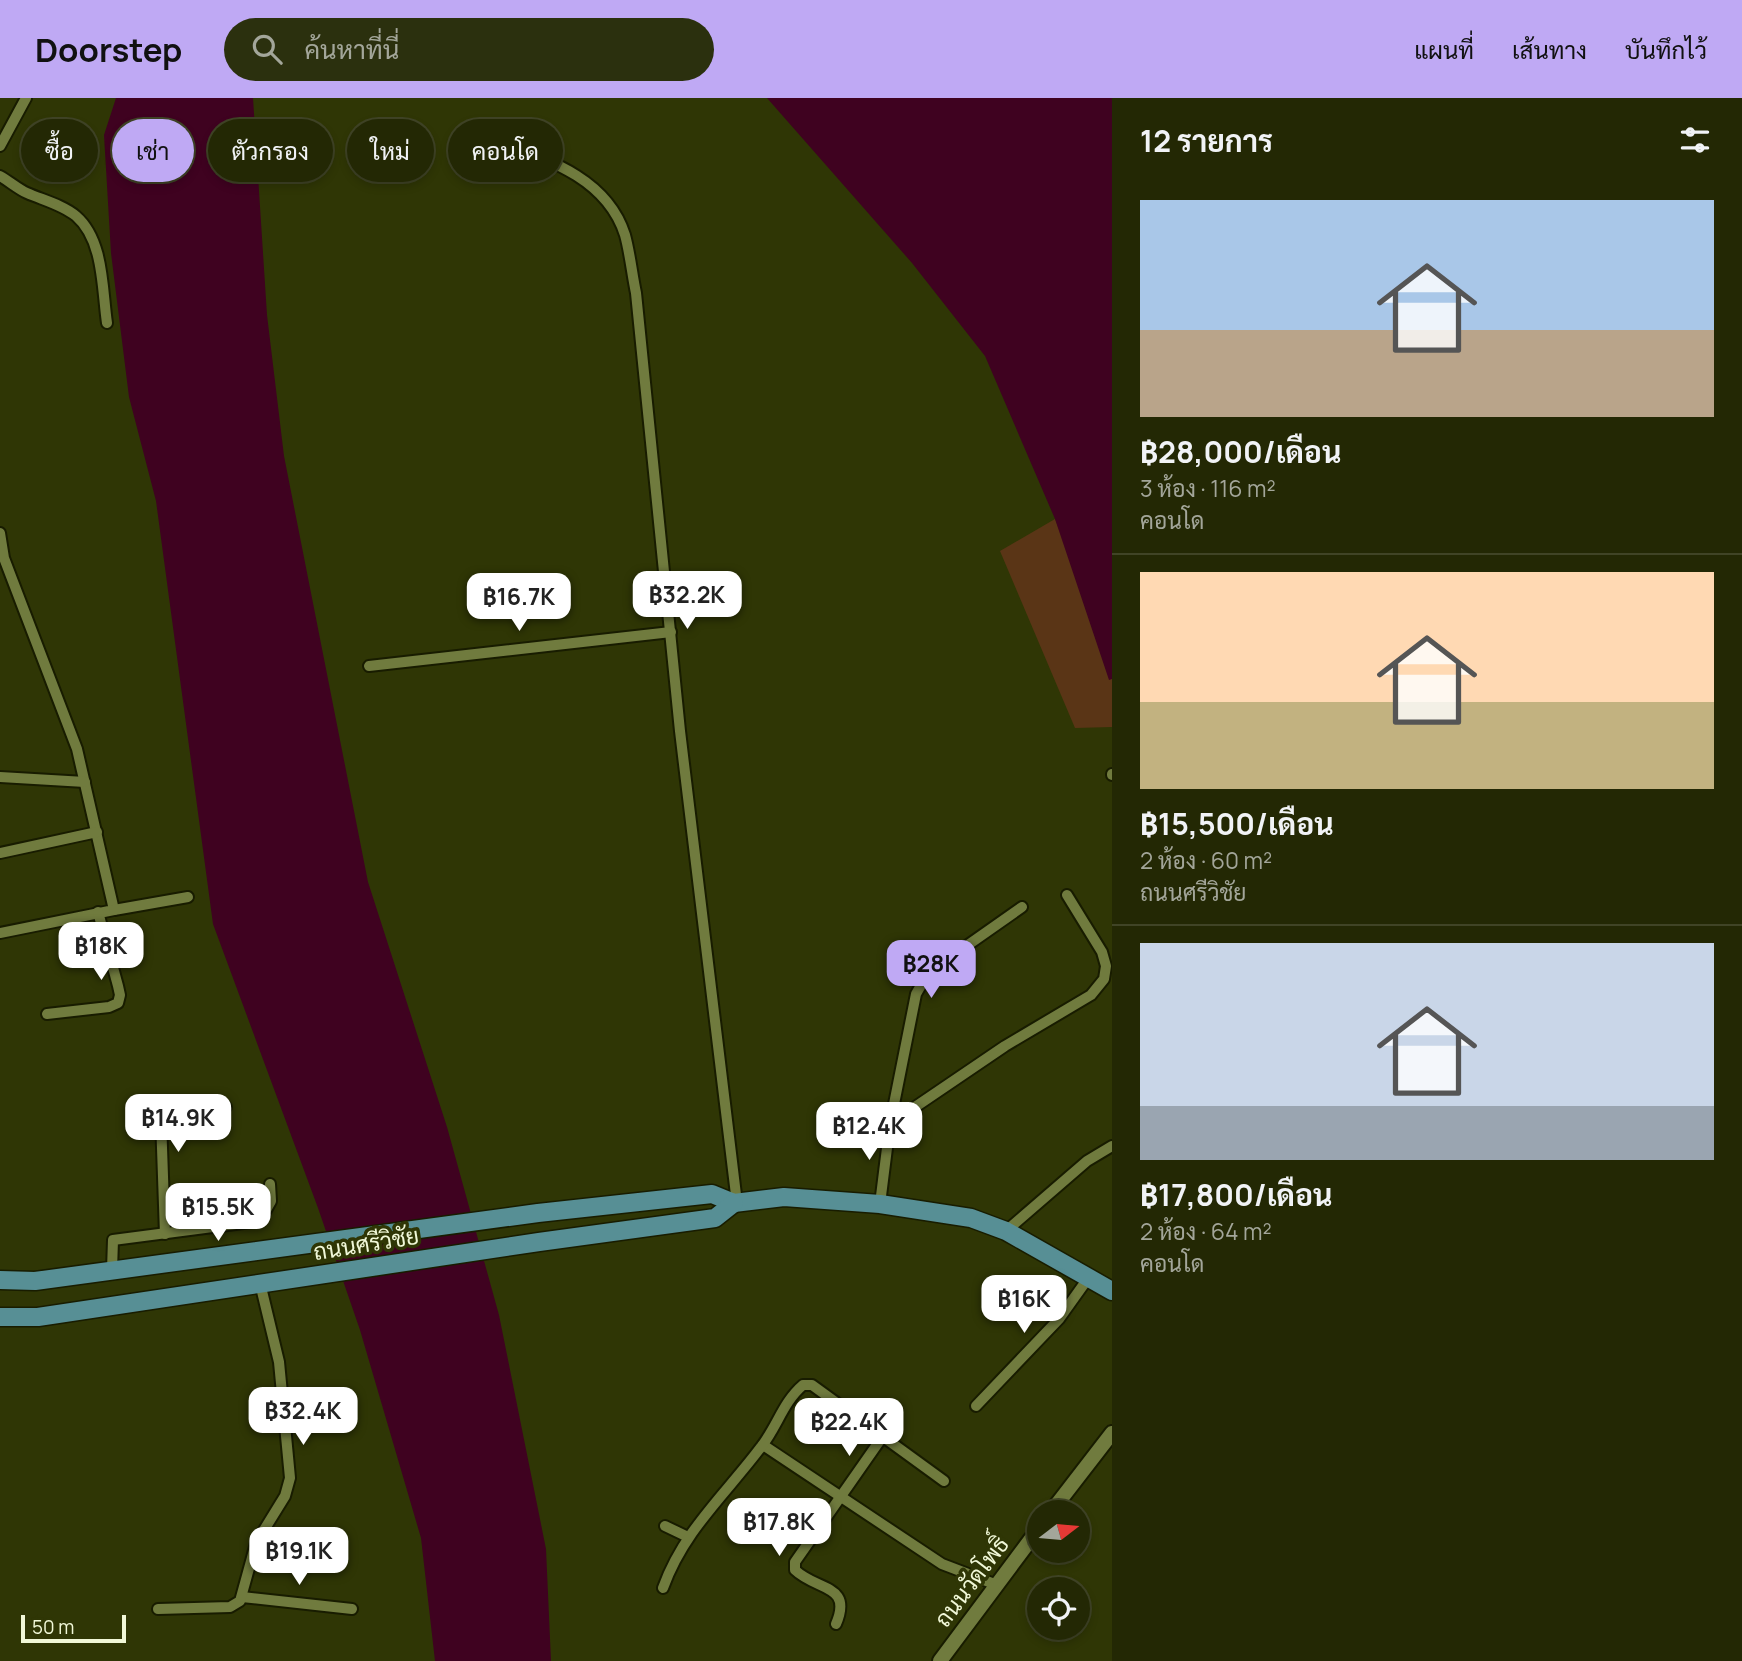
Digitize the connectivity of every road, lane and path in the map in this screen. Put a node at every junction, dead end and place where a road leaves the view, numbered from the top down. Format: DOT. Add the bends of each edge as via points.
graph roads {
  1 [pos="26,98"];
  2 [pos="0,146"];
  3 [pos="563,168"];
  4 [pos="0,176"];
  5 [pos="107,323"];
  6 [pos="0,533"];
  7 [pos="2,559"];
  8 [pos="671,632"];
  9 [pos="369,666"];
  10 [pos="0,777"];
  11 [pos="85,782"];
  12 [pos="97,832"];
  13 [pos="0,853"];
  14 [pos="1067,895"];
  15 [pos="188,897"];
  16 [pos="1022,906"];
  17 [pos="114,910"];
  18 [pos="98,912"];
  19 [pos="0,933"];
  20 [pos="47,1014"];
  21 [pos="226,1107"];
  22 [pos="890,1124"];
  23 [pos="1112,1146"];
  24 [pos="270,1184"];
  25 [pos="736,1203"];
  26 [pos="880,1204"];
  27 [pos="1006,1231"];
  28 [pos="165,1234"];
  29 [pos="112,1270"];
  30 [pos="1089,1277"];
  31 [pos="0,1280"];
  32 [pos="260,1283"];
  33 [pos="1112,1291"];
  34 [pos="0,1317"];
  35 [pos="976,1406"];
  36 [pos="1112,1433"];
  37 [pos="883,1436"];
  38 [pos="763,1445"];
  39 [pos="944,1481"];
  40 [pos="841,1497"];
  41 [pos="1060,1500"];
  42 [pos="665,1526"];
  43 [pos="688,1537"];
  44 [pos="1027,1545"];
  45 [pos="997,1585"];
  46 [pos="663,1588"];
  47 [pos="241,1599"];
  48 [pos="158,1609"];
  49 [pos="352,1609"];
  50 [pos="836,1624"];
  51 [pos="940,1661"];
  1 -- 2 [label="street"];
  3 -- 8 [label="street" via="585,180 612,208 625,234 636,293"];
  4 -- 5 [label="street" via="23,192 65,209 84,225 94,241"];
  6 -- 7 [label="street"];
  7 -- 11 [label="street" via="77,749"];
  8 -- 9 [label="street"];
  8 -- 25 [label="street"];
  10 -- 11 [label="street"];
  11 -- 12 [label="street"];
  12 -- 13 [label="street"];
  12 -- 17 [label="street"];
  14 -- 22 [label="street" via="1102,952 1104,979 1091,995 1004,1046"];
  15 -- 17 [label="street"];
  16 -- 22 [label="street" via="928,973 916,995"];
  17 -- 18 [label="street"];
  18 -- 19 [label="street"];
  18 -- 20 [label="street" via="118,986 118,1003"];
  21 -- 28 [label="street" via="176,1106 161,1119"];
  22 -- 26 [label="street"];
  23 -- 27 [label="street" via="1087,1161"];
  24 -- 28 [label="street" via="271,1201 261,1219"];
  25 -- 26 [label="main road" via="784,1197"];
  25 -- 29 [label="main road, ถนนศรีวิชัย" via="712,1194"];
  25 -- 32 [label="main road, ถนนศรีวิชัย" via="715,1218"];
  26 -- 27 [label="main road" via="971,1219"];
  27 -- 30 [label="main road"];
  28 -- 29 [label="street" via="113,1240"];
  29 -- 31 [label="main road, ถนนศรีวิชัย"];
  30 -- 33 [label="main road"];
  30 -- 35 [label="street" via="1059,1319"];
  32 -- 34 [label="main road, ถนนศรีวิชัย" via="38,1317"];
  32 -- 47 [label="street" via="279,1362 290,1478 285,1496 256,1543"];
  36 -- 41 [label="street"];
  37 -- 38 [label="street" via="812,1385 803,1385 792,1394"];
  37 -- 39 [label="street"];
  37 -- 40 [label="street"];
  38 -- 40 [label="street"];
  38 -- 43 [label="street"];
  40 -- 45 [label="street" via="942,1564"];
  40 -- 50 [label="street" via="794,1570 838,1595 842,1601"];
  42 -- 43 [label="street"];
  43 -- 46 [label="street"];
  44 -- 45 [label="street, ถนนวัดโพธิ์"];
  45 -- 51 [label="street, ถนนวัดโพธิ์"];
  47 -- 48 [label="street" via="230,1607"];
  47 -- 49 [label="street"];
}
